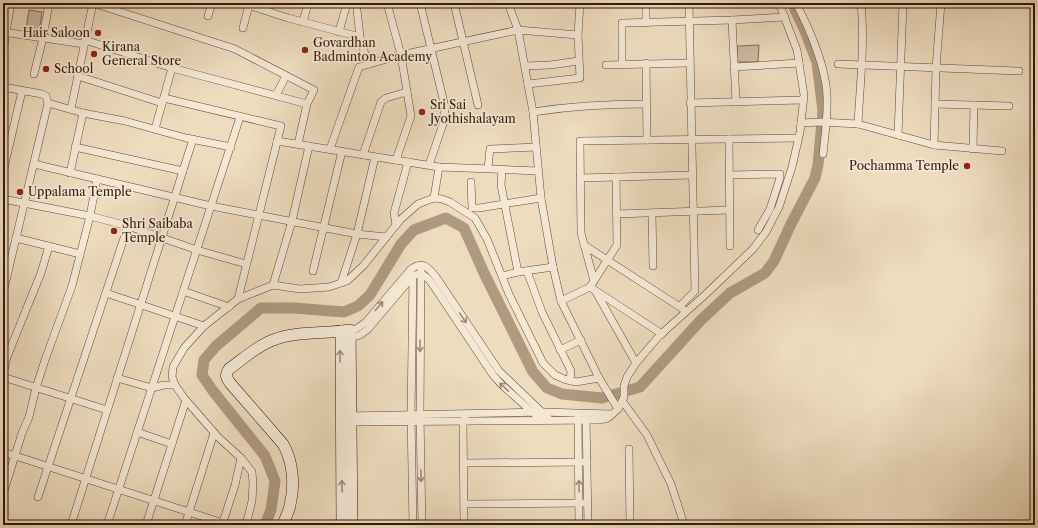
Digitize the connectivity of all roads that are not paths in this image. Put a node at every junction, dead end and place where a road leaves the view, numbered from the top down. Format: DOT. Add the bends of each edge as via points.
graph roads {
  1 [pos="10,3"];
  2 [pos="49,3"];
  3 [pos="93,3"];
  4 [pos="212,3"];
  5 [pos="308,3"];
  6 [pos="347,3"];
  7 [pos="387,3"];
  8 [pos="420,3"];
  9 [pos="454,3"];
  10 [pos="508,3"];
  11 [pos="580,3"];
  12 [pos="646,3"];
  13 [pos="689,3"];
  14 [pos="779,3"];
  15 [pos="796,3"];
  16 [pos="861,3"];
  17 [pos="903,3"];
  18 [pos="941,3"];
  19 [pos="246,4"];
  20 [pos="357,10"];
  21 [pos="208,16"];
  22 [pos="784,17"];
  23 [pos="732,20"];
  24 [pos="689,21"];
  25 [pos="303,22"];
  26 [pos="646,23"];
  27 [pos="243,28"];
  28 [pos="518,30"];
  29 [pos="5,32"];
  30 [pos="339,32"];
  31 [pos="578,35"];
  32 [pos="360,37"];
  33 [pos="43,38"];
  34 [pos="85,42"];
  35 [pos="464,42"];
  36 [pos="3,49"];
  37 [pos="431,50"];
  38 [pos="401,55"];
  39 [pos="579,61"];
  40 [pos="689,62"];
  41 [pos="646,63"];
  42 [pos="799,63"];
  43 [pos="368,64"];
  44 [pos="622,64"];
  45 [pos="838,64"];
  46 [pos="606,65"];
  47 [pos="524,66"];
  48 [pos="861,66"];
  49 [pos="734,67"];
  50 [pos="900,67"];
  51 [pos="172,68"];
  52 [pos="936,68"];
  53 [pos="1019,71"];
  54 [pos="34,74"];
  55 [pos="78,76"];
  56 [pos="286,76"];
  57 [pos="528,84"];
  58 [pos="3,87"];
  59 [pos="22,91"];
  60 [pos="407,92"];
  61 [pos="276,95"];
  62 [pos="163,100"];
  63 [pos="803,100"];
  64 [pos="736,102"];
  65 [pos="48,103"];
  66 [pos="690,103"];
  67 [pos="308,104"];
  68 [pos="478,104"];
  69 [pos="646,104"];
  70 [pos="935,104"];
  71 [pos="974,105"];
  72 [pos="1010,106"];
  73 [pos="71,109"];
  74 [pos="82,112"];
  75 [pos="533,112"];
  76 [pos="240,117"];
  77 [pos="825,122"];
  78 [pos="801,123"];
  79 [pos="858,124"];
  80 [pos="155,129"];
  81 [pos="898,135"];
  82 [pos="798,138"];
  83 [pos="193,139"];
  84 [pos="729,139"];
  85 [pos="647,140"];
  86 [pos="691,140"];
  87 [pos="277,141"];
  88 [pos="298,144"];
  89 [pos="934,145"];
  90 [pos="230,146"];
  91 [pos="309,146"];
  92 [pos="75,147"];
  93 [pos="536,147"];
  94 [pos="330,149"];
  95 [pos="973,149"];
  96 [pos="342,151"];
  97 [pos="1002,151"];
  98 [pos="823,154"];
  99 [pos="363,155"];
  100 [pos="375,156"];
  101 [pos="4,158"];
  102 [pos="396,160"];
  103 [pos="408,162"];
  104 [pos="34,164"];
  105 [pos="429,165"];
  106 [pos="439,167"];
  107 [pos="488,168"];
  108 [pos="502,169"];
  109 [pos="182,171"];
  110 [pos="538,171"];
  111 [pos="3,172"];
  112 [pos="70,172"];
  113 [pos="692,175"];
  114 [pos="730,175"];
  115 [pos="616,177"];
  116 [pos="580,178"];
  117 [pos="97,179"];
  118 [pos="470,182"];
  119 [pos="174,198"];
  120 [pos="434,198"];
  121 [pos="541,198"];
  122 [pos="3,199"];
  123 [pos="24,202"];
  124 [pos="505,204"];
  125 [pos="211,206"];
  126 [pos="469,210"];
  127 [pos="729,210"];
  128 [pos="693,211"];
  129 [pos="652,212"];
  130 [pos="617,214"];
  131 [pos="90,216"];
  132 [pos="258,216"];
  133 [pos="292,221"];
  134 [pos="396,225"];
  135 [pos="128,226"];
  136 [pos="324,227"];
  137 [pos="758,230"];
  138 [pos="357,234"];
  139 [pos="386,237"];
  140 [pos="16,238"];
  141 [pos="161,238"];
  142 [pos="584,245"];
  143 [pos="49,246"];
  144 [pos="730,246"];
  145 [pos="197,250"];
  146 [pos="80,254"];
  147 [pos="608,260"];
  148 [pos="246,264"];
  149 [pos="421,265"];
  150 [pos="653,266"];
  151 [pos="413,267"];
  152 [pos="553,267"];
  153 [pos="313,271"];
  154 [pos="527,271"];
  155 [pos="518,272"];
  156 [pos="417,274"];
  157 [pos="502,276"];
  158 [pos="341,283"];
  159 [pos="273,286"];
  160 [pos="593,286"];
  161 [pos="183,291"];
  162 [pos="3,293"];
  163 [pos="106,293"];
  164 [pos="238,299"];
  165 [pos="561,301"];
  166 [pos="140,305"];
  167 [pos="680,306"];
  168 [pos="229,307"];
  169 [pos="687,311"];
  170 [pos="175,317"];
  171 [pos="204,326"];
  172 [pos="662,334"];
  173 [pos="345,335"];
  174 [pos="580,340"];
  175 [pos="560,350"];
  176 [pos="3,358"];
  177 [pos="636,363"];
  178 [pos="4,373"];
  179 [pos="117,378"];
  180 [pos="599,378"];
  181 [pos="570,381"];
  182 [pos="175,385"];
  183 [pos="36,388"];
  184 [pos="152,388"];
  185 [pos="71,399"];
  186 [pos="186,400"];
  187 [pos="623,400"];
  188 [pos="618,409"];
  189 [pos="107,410"];
  190 [pos="533,413"];
  191 [pos="542,416"];
  192 [pos="578,417"];
  193 [pos="586,417"];
  194 [pos="411,418"];
  195 [pos="420,418"];
  196 [pos="464,418"];
  197 [pos="346,419"];
  198 [pos="138,432"];
  199 [pos="214,433"];
  200 [pos="172,444"];
  201 [pos="629,449"];
  202 [pos="3,452"];
  203 [pos="16,456"];
  204 [pos="241,458"];
  205 [pos="587,462"];
  206 [pos="463,463"];
  207 [pos="579,463"];
  208 [pos="48,467"];
  209 [pos="85,479"];
  210 [pos="119,490"];
  211 [pos="3,494"];
  212 [pos="38,498"];
  213 [pos="154,500"];
  214 [pos="579,503"];
  215 [pos="587,503"];
  216 [pos="464,504"];
  217 [pos="189,511"];
  218 [pos="223,524"];
  219 [pos="70,525"];
  220 [pos="107,525"];
  221 [pos="146,525"];
  222 [pos="185,525"];
  223 [pos="246,525"];
  224 [pos="282,525"];
  225 [pos="289,525"];
  226 [pos="342,525"];
  227 [pos="352,525"];
  228 [pos="413,525"];
  229 [pos="422,525"];
  230 [pos="464,525"];
  231 [pos="579,525"];
  232 [pos="588,525"];
  233 [pos="630,525"];
  234 [pos="684,525"];
  1 -- 29 [label="street"];
  2 -- 33 [label="street"];
  3 -- 34 [label="street"];
  3 -- 56 [label="street" via="235,49"];
  4 -- 21 [label="street"];
  5 -- 25 [label="street"];
  6 -- 30 [label="street"];
  7 -- 38 [label="street"];
  8 -- 37 [label="street"];
  9 -- 35 [label="street"];
  10 -- 28 [label="street"];
  11 -- 31 [label="street"];
  12 -- 26 [label="street"];
  13 -- 24 [label="street"];
  14 -- 22 [label="street"];
  15 -- 77 [label="street" via="806,21 822,64 828,95"];
  16 -- 48 [label="street"];
  17 -- 50 [label="street"];
  18 -- 52 [label="street"];
  19 -- 25 [label="street"];
  19 -- 27 [label="street"];
  20 -- 32 [label="street"];
  22 -- 23 [label="street"];
  22 -- 42 [label="street" via="797,50"];
  23 -- 24 [label="street"];
  23 -- 49 [label="street"];
  24 -- 26 [label="street"];
  24 -- 40 [label="street"];
  25 -- 30 [label="street"];
  26 -- 44 [label="street" via="622,23"];
  28 -- 31 [label="street"];
  28 -- 35 [label="street"];
  28 -- 47 [label="street"];
  29 -- 33 [label="street"];
  29 -- 36 [label="street"];
  30 -- 32 [label="street"];
  31 -- 39 [label="street"];
  32 -- 43 [label="street"];
  33 -- 34 [label="street"];
  33 -- 54 [label="street"];
  34 -- 51 [label="street"];
  34 -- 55 [label="street"];
  35 -- 37 [label="street"];
  35 -- 68 [label="street"];
  37 -- 38 [label="street"];
  37 -- 105 [label="street" via="445,107 444,121"];
  38 -- 43 [label="street"];
  38 -- 60 [label="street"];
  39 -- 47 [label="street"];
  39 -- 57 [label="street" via="580,78"];
  40 -- 41 [label="street"];
  40 -- 66 [label="street"];
  41 -- 44 [label="street"];
  41 -- 69 [label="street"];
  42 -- 49 [label="street"];
  42 -- 63 [label="street"];
  43 -- 94 [label="street" via="359,67"];
  44 -- 46 [label="street"];
  45 -- 48 [label="street"];
  47 -- 57 [label="street"];
  48 -- 50 [label="street"];
  48 -- 79 [label="street"];
  49 -- 64 [label="street"];
  50 -- 52 [label="street"];
  50 -- 81 [label="street"];
  51 -- 61 [label="street"];
  51 -- 62 [label="street"];
  52 -- 53 [label="street"];
  52 -- 70 [label="street"];
  55 -- 62 [label="street"];
  55 -- 73 [label="street"];
  56 -- 61 [label="street"];
  56 -- 67 [label="street" via="314,90"];
  57 -- 75 [label="street"];
  58 -- 59 [label="street"];
  59 -- 65 [label="street" via="42,94 46,96"];
  59 -- 101 [label="street"];
  60 -- 99 [label="street" via="381,102"];
  60 -- 102 [label="street" via="411,116"];
  61 -- 67 [label="street"];
  62 -- 76 [label="street"];
  62 -- 80 [label="street"];
  63 -- 64 [label="street"];
  63 -- 78 [label="street"];
  64 -- 66 [label="street"];
  65 -- 73 [label="street"];
  65 -- 104 [label="street"];
  66 -- 86 [label="street"];
  67 -- 88 [label="street"];
  69 -- 75 [label="street" via="571,106"];
  69 -- 85 [label="street"];
  70 -- 71 [label="street"];
  70 -- 89 [label="street"];
  71 -- 72 [label="street"];
  71 -- 95 [label="street"];
  73 -- 74 [label="street"];
  74 -- 80 [label="street"];
  74 -- 92 [label="street"];
  75 -- 93 [label="street"];
  76 -- 87 [label="street" via="281,126"];
  76 -- 90 [label="street"];
  77 -- 78 [label="street"];
  77 -- 79 [label="street"];
  77 -- 98 [label="street"];
  78 -- 82 [label="street"];
  79 -- 81 [label="street"];
  80 -- 83 [label="street"];
  81 -- 89 [label="street"];
  82 -- 84 [label="street"];
  82 -- 169 [label="street" via="779,208 766,232 753,249"];
  83 -- 90 [label="street"];
  83 -- 109 [label="street"];
  84 -- 86 [label="street"];
  84 -- 114 [label="street"];
  85 -- 86 [label="street"];
  85 -- 116 [label="street" via="580,141"];
  86 -- 113 [label="street"];
  87 -- 88 [label="street"];
  87 -- 132 [label="street"];
  88 -- 91 [label="street"];
  89 -- 95 [label="street"];
  90 -- 125 [label="street"];
  91 -- 94 [label="street"];
  91 -- 133 [label="street"];
  92 -- 109 [label="street"];
  92 -- 112 [label="street"];
  93 -- 107 [label="street" via="490,149"];
  93 -- 110 [label="street"];
  94 -- 96 [label="street"];
  95 -- 97 [label="street"];
  96 -- 99 [label="street"];
  96 -- 136 [label="street"];
  99 -- 100 [label="street"];
  100 -- 102 [label="street"];
  100 -- 138 [label="street"];
  101 -- 111 [label="street"];
  102 -- 103 [label="street"];
  103 -- 105 [label="street"];
  103 -- 134 [label="street" via="394,213"];
  104 -- 112 [label="street"];
  104 -- 123 [label="street"];
  105 -- 106 [label="street"];
  106 -- 107 [label="street"];
  106 -- 120 [label="street"];
  107 -- 108 [label="street"];
  108 -- 110 [label="street"];
  108 -- 124 [label="street" via="501,185"];
  109 -- 119 [label="street"];
  110 -- 121 [label="street"];
  112 -- 117 [label="street"];
  113 -- 115 [label="street"];
  113 -- 128 [label="street"];
  114 -- 127 [label="street"];
  114 -- 137 [label="street" via="780,174 770,208"];
  115 -- 116 [label="street"];
  115 -- 130 [label="street"];
  116 -- 142 [label="street" via="581,233"];
  117 -- 119 [label="street"];
  117 -- 131 [label="street"];
  118 -- 126 [label="street"];
  119 -- 125 [label="street"];
  119 -- 141 [label="street"];
  120 -- 126 [label="street"];
  120 -- 134 [label="street" via="418,204"];
  121 -- 124 [label="street"];
  121 -- 152 [label="street"];
  122 -- 123 [label="street"];
  123 -- 131 [label="street"];
  123 -- 140 [label="street"];
  124 -- 126 [label="street"];
  124 -- 155 [label="street"];
  125 -- 132 [label="street"];
  125 -- 145 [label="street"];
  126 -- 157 [label="street" via="487,239"];
  127 -- 128 [label="street"];
  127 -- 144 [label="street"];
  128 -- 129 [label="street"];
  128 -- 167 [label="street" via="695,292"];
  129 -- 130 [label="street"];
  129 -- 150 [label="street"];
  130 -- 147 [label="street" via="617,245"];
  131 -- 135 [label="street"];
  131 -- 146 [label="street"];
  132 -- 133 [label="street"];
  132 -- 148 [label="street"];
  133 -- 136 [label="street"];
  133 -- 159 [label="street"];
  134 -- 139 [label="street"];
  135 -- 141 [label="street"];
  135 -- 163 [label="street"];
  136 -- 138 [label="street"];
  136 -- 153 [label="street"];
  138 -- 139 [label="street"];
  138 -- 158 [label="street"];
  139 -- 158 [label="street" via="363,266 347,281"];
  140 -- 143 [label="street"];
  140 -- 162 [label="street"];
  141 -- 145 [label="street"];
  141 -- 166 [label="street"];
  142 -- 147 [label="street"];
  142 -- 160 [label="street"];
  143 -- 146 [label="street"];
  143 -- 178 [label="street" via="41,273 7,357"];
  145 -- 148 [label="street"];
  145 -- 161 [label="street"];
  146 -- 183 [label="street" via="72,286"];
  147 -- 160 [label="street"];
  147 -- 167 [label="street"];
  148 -- 164 [label="street"];
  149 -- 151 [label="street"];
  149 -- 156 [label="street"];
  149 -- 191 [label="street, one-way" via="429,268 436,277 499,371"];
  151 -- 156 [label="street"];
  173 -- 151 [label="street, one-way" via="366,322"];
  152 -- 154 [label="street"];
  152 -- 165 [label="street"];
  154 -- 155 [label="street"];
  154 -- 175 [label="street"];
  155 -- 157 [label="street"];
  156 -- 173 [label="street" via="368,329 360,335"];
  190 -- 156 [label="street, one-way" via="493,375 431,282 426,276"];
  156 -- 194 [label="street"];
  156 -- 195 [label="street, one-way"];
  157 -- 181 [label="street" via="542,363 555,375"];
  158 -- 159 [label="street" via="329,287 300,289"];
  159 -- 164 [label="street"];
  160 -- 165 [label="street"];
  160 -- 172 [label="street"];
  160 -- 177 [label="street"];
  161 -- 168 [label="street"];
  161 -- 170 [label="street"];
  163 -- 166 [label="street"];
  163 -- 185 [label="street"];
  164 -- 168 [label="street"];
  165 -- 174 [label="street"];
  166 -- 170 [label="street"];
  166 -- 179 [label="street"];
  167 -- 169 [label="street"];
  168 -- 171 [label="street"];
  169 -- 172 [label="street"];
  170 -- 171 [label="street"];
  170 -- 184 [label="street"];
  171 -- 182 [label="street" via="184,348 173,367 172,377"];
  172 -- 177 [label="street"];
  173 -- 197 [label="street"];
  173 -- 224 [label="street" via="287,336 275,339 228,369 226,374 230,383 286,449 292,472 292,486 290,506"];
  173 -- 225 [label="street" via="278,344 234,372 236,380 292,448 299,471 298,498"];
  174 -- 175 [label="street"];
  174 -- 180 [label="street"];
  175 -- 181 [label="street" via="571,371"];
  176 -- 178 [label="street"];
  177 -- 187 [label="street" via="627,377"];
  178 -- 183 [label="street"];
  179 -- 184 [label="street"];
  179 -- 189 [label="street"];
  180 -- 181 [label="street"];
  180 -- 188 [label="street"];
  182 -- 184 [label="street"];
  182 -- 186 [label="street"];
  183 -- 185 [label="street"];
  183 -- 203 [label="street"];
  184 -- 198 [label="street"];
  185 -- 189 [label="street"];
  185 -- 208 [label="street"];
  186 -- 199 [label="street"];
  186 -- 200 [label="street"];
  187 -- 188 [label="street"];
  187 -- 234 [label="street" via="647,435 671,484"];
  188 -- 193 [label="street" via="608,418 599,420"];
  189 -- 209 [label="street"];
  190 -- 191 [label="street"];
  190 -- 196 [label="street"];
  191 -- 192 [label="street"];
  191 -- 192 [label="street" via="550,420"];
  191 -- 196 [label="street"];
  192 -- 193 [label="street"];
  192 -- 207 [label="street"];
  193 -- 205 [label="street"];
  194 -- 195 [label="street"];
  194 -- 197 [label="street"];
  194 -- 228 [label="street"];
  195 -- 196 [label="street"];
  195 -- 229 [label="street, one-way"];
  196 -- 206 [label="street"];
  226 -- 197 [label="street, one-way"];
  197 -- 227 [label="street"];
  198 -- 200 [label="street"];
  198 -- 210 [label="street"];
  199 -- 204 [label="street"];
  199 -- 217 [label="street"];
  200 -- 213 [label="street"];
  201 -- 233 [label="street"];
  202 -- 203 [label="street"];
  203 -- 208 [label="street"];
  203 -- 211 [label="street"];
  204 -- 218 [label="street"];
  204 -- 223 [label="street" via="252,472 253,484"];
  205 -- 207 [label="street"];
  205 -- 215 [label="street"];
  206 -- 207 [label="street"];
  206 -- 216 [label="street"];
  214 -- 207 [label="street, one-way"];
  208 -- 209 [label="street"];
  208 -- 212 [label="street"];
  209 -- 210 [label="street"];
  209 -- 219 [label="street"];
  210 -- 213 [label="street"];
  210 -- 220 [label="street"];
  213 -- 217 [label="street"];
  213 -- 221 [label="street"];
  214 -- 215 [label="street"];
  214 -- 216 [label="street"];
  214 -- 231 [label="street"];
  215 -- 232 [label="street"];
  216 -- 230 [label="street"];
  217 -- 218 [label="street"];
  217 -- 222 [label="street"];
}
